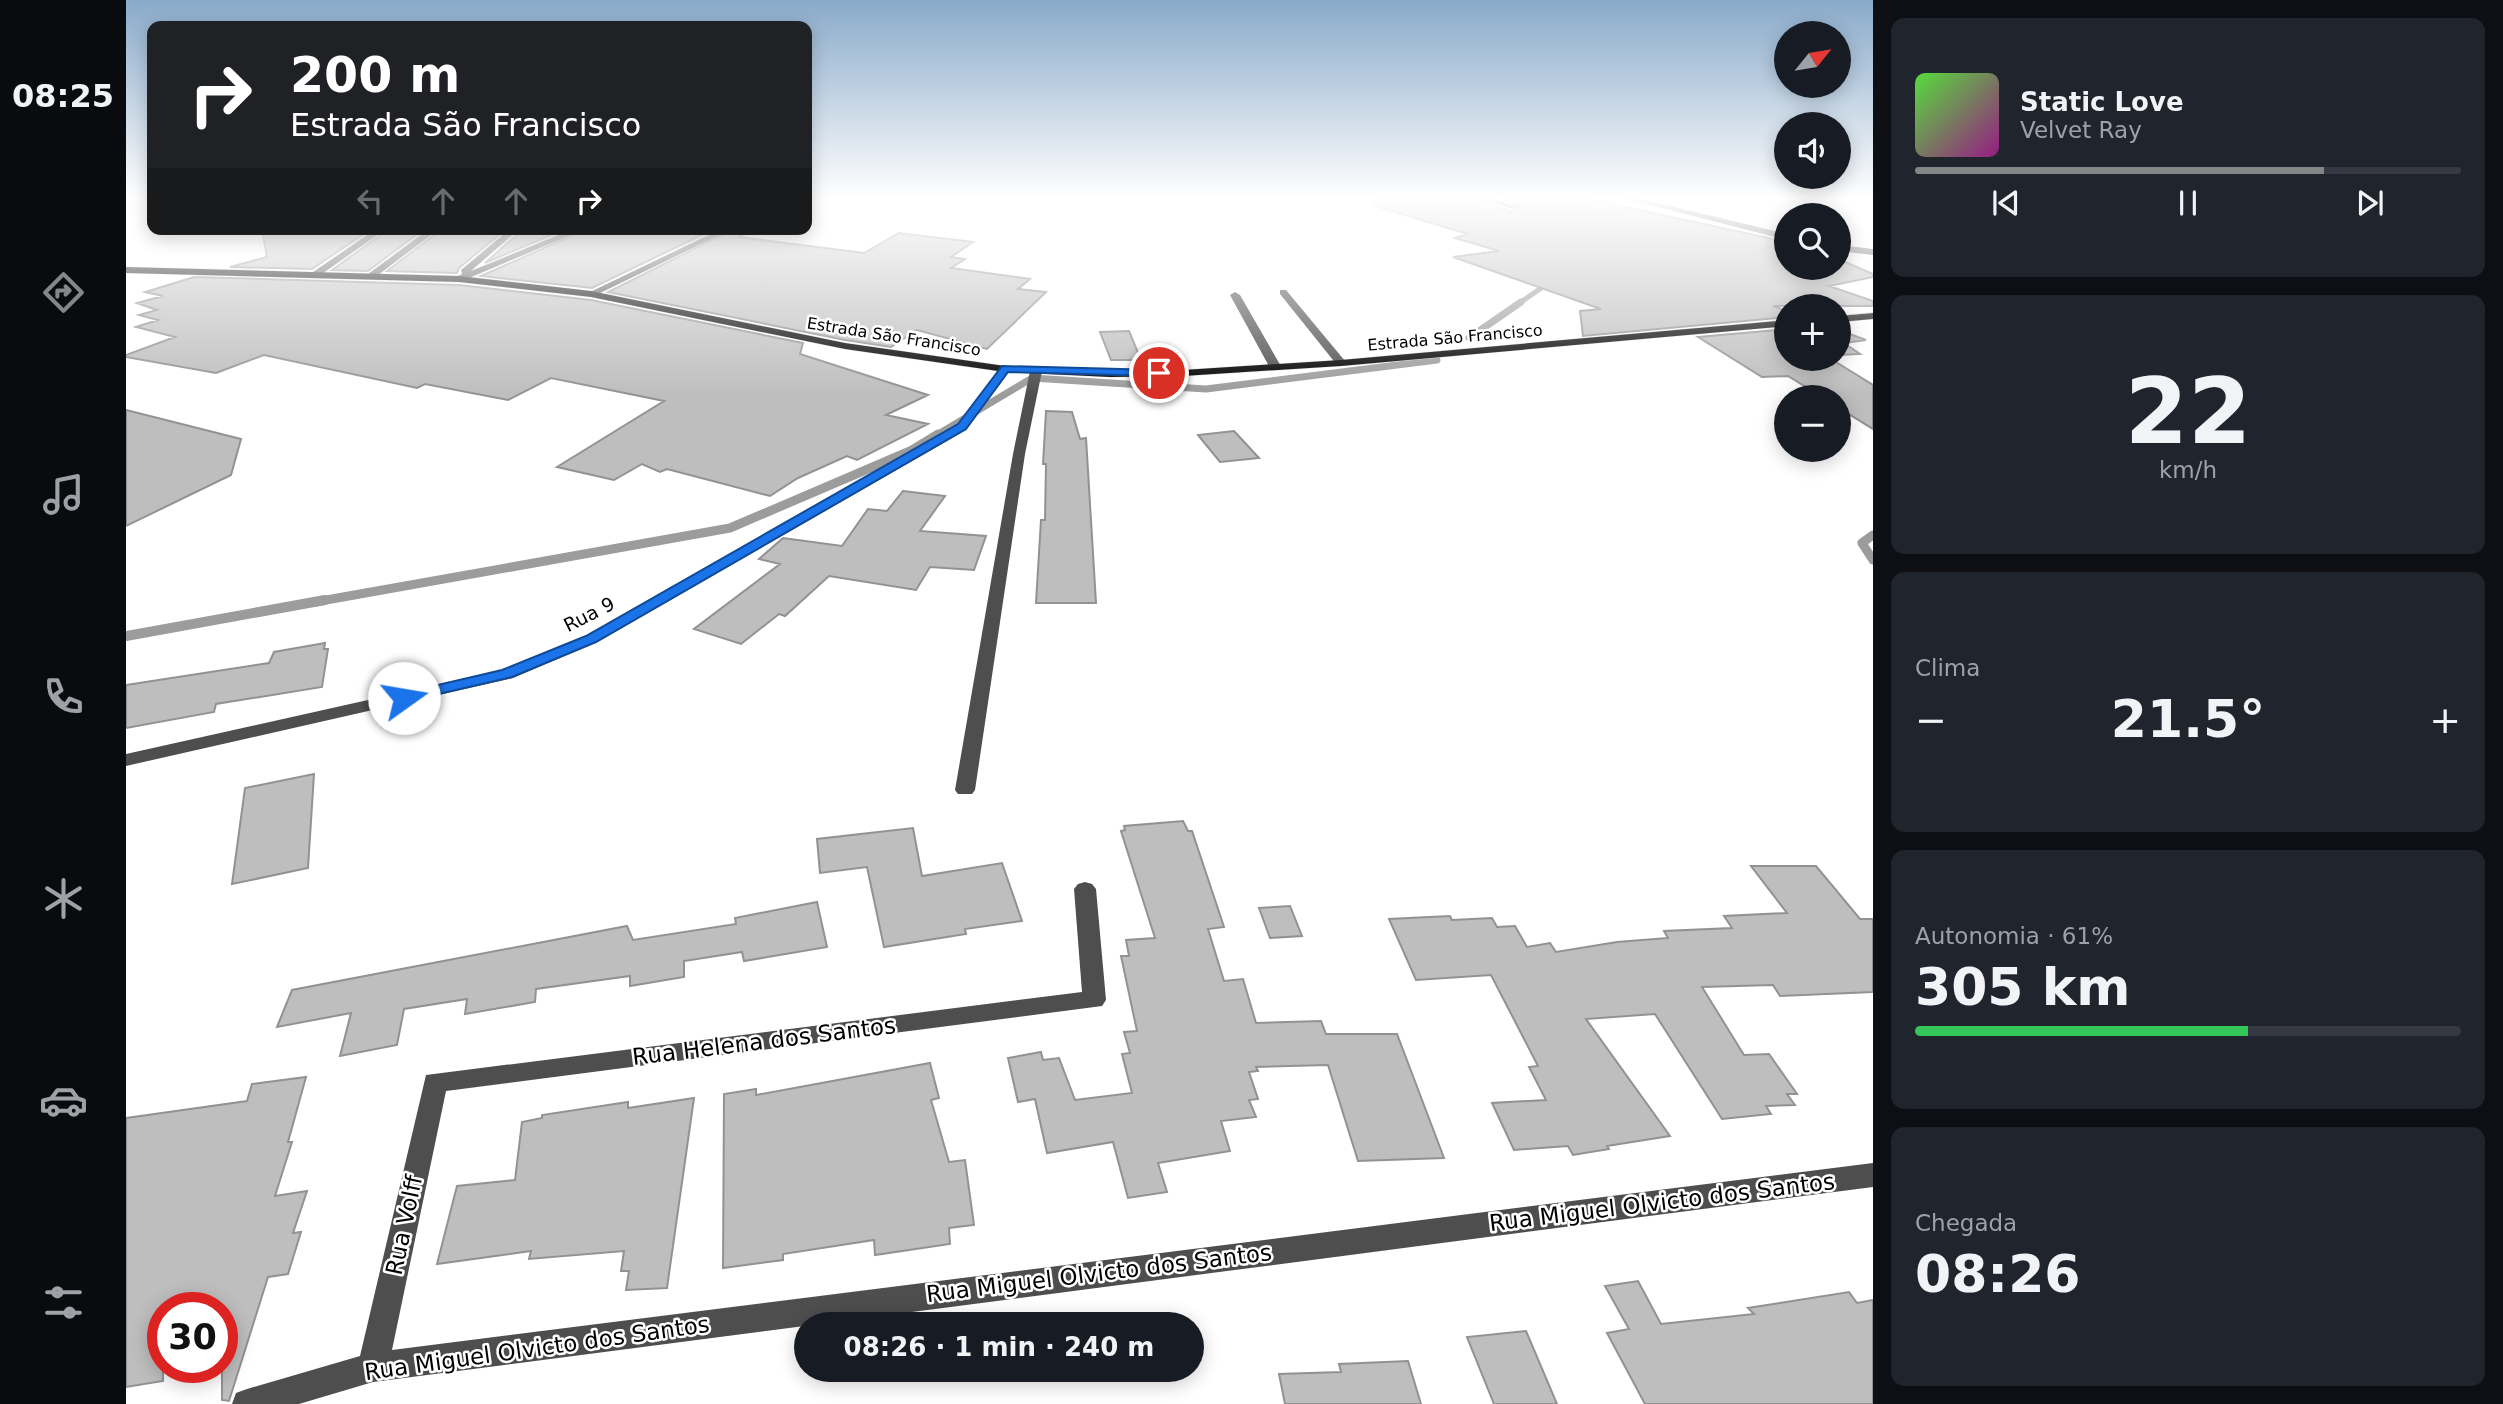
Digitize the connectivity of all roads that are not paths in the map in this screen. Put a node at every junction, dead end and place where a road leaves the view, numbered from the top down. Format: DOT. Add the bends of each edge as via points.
graph roads {
  1 [pos="331,264"];
  2 [pos="389,264"];
  3 [pos="475,264"];
  4 [pos="495,264"];
  5 [pos="655,264"];
  6 [pos="126,270"];
  7 [pos="316,274"];
  8 [pos="372,276"];
  9 [pos="457,279"];
  10 [pos="1283,292"];
  11 [pos="591,294"];
  12 [pos="1235,295"];
  13 [pos="1873,316"];
  14 [pos="1851,318"];
  15 [pos="1774,324"];
  16 [pos="1341,363"];
  17 [pos="1276,368"];
  18 [pos="1005,369"];
  19 [pos="1035,375"];
  20 [pos="126,760"];
  21 [pos="965,790"];
  22 [pos="1085,889"];
  23 [pos="435,1082"];
  24 [pos="1873,1175"];
  25 [pos="373,1367"];
  26 [pos="247,1404"];
  1 -- 7 [label="street"];
  2 -- 8 [label="street"];
  3 -- 9 [label="street"];
  4 -- 9 [label="street"];
  5 -- 11 [label="street"];
  6 -- 7 [label="main road, Estrada São Francisco"];
  7 -- 8 [label="main road, Estrada São Francisco"];
  8 -- 9 [label="main road, Estrada São Francisco"];
  9 -- 11 [label="main road, Estrada São Francisco"];
  10 -- 16 [label="street"];
  11 -- 18 [label="main road, Estrada São Francisco" via="845,346"];
  12 -- 17 [label="street"];
  13 -- 14 [label="main road"];
  15 -- 16 [label="main road, Estrada São Francisco"];
  16 -- 17 [label="main road, Estrada São Francisco"];
  17 -- 19 [label="main road, Estrada São Francisco"];
  18 -- 19 [label="main road, Estrada São Francisco"];
  18 -- 20 [label="street, Rua 9" via="962,427 591,639 507,674"];
  19 -- 21 [label="street"];
  22 -- 23 [label="street, Rua Helena dos Santos" via="1094,999"];
  23 -- 25 [label="street, Rua Volff"];
  24 -- 25 [label="street, Rua Miguel Olvicto dos Santos"];
  25 -- 26 [label="street, Rua Miguel Olvicto dos Santos"];
}
